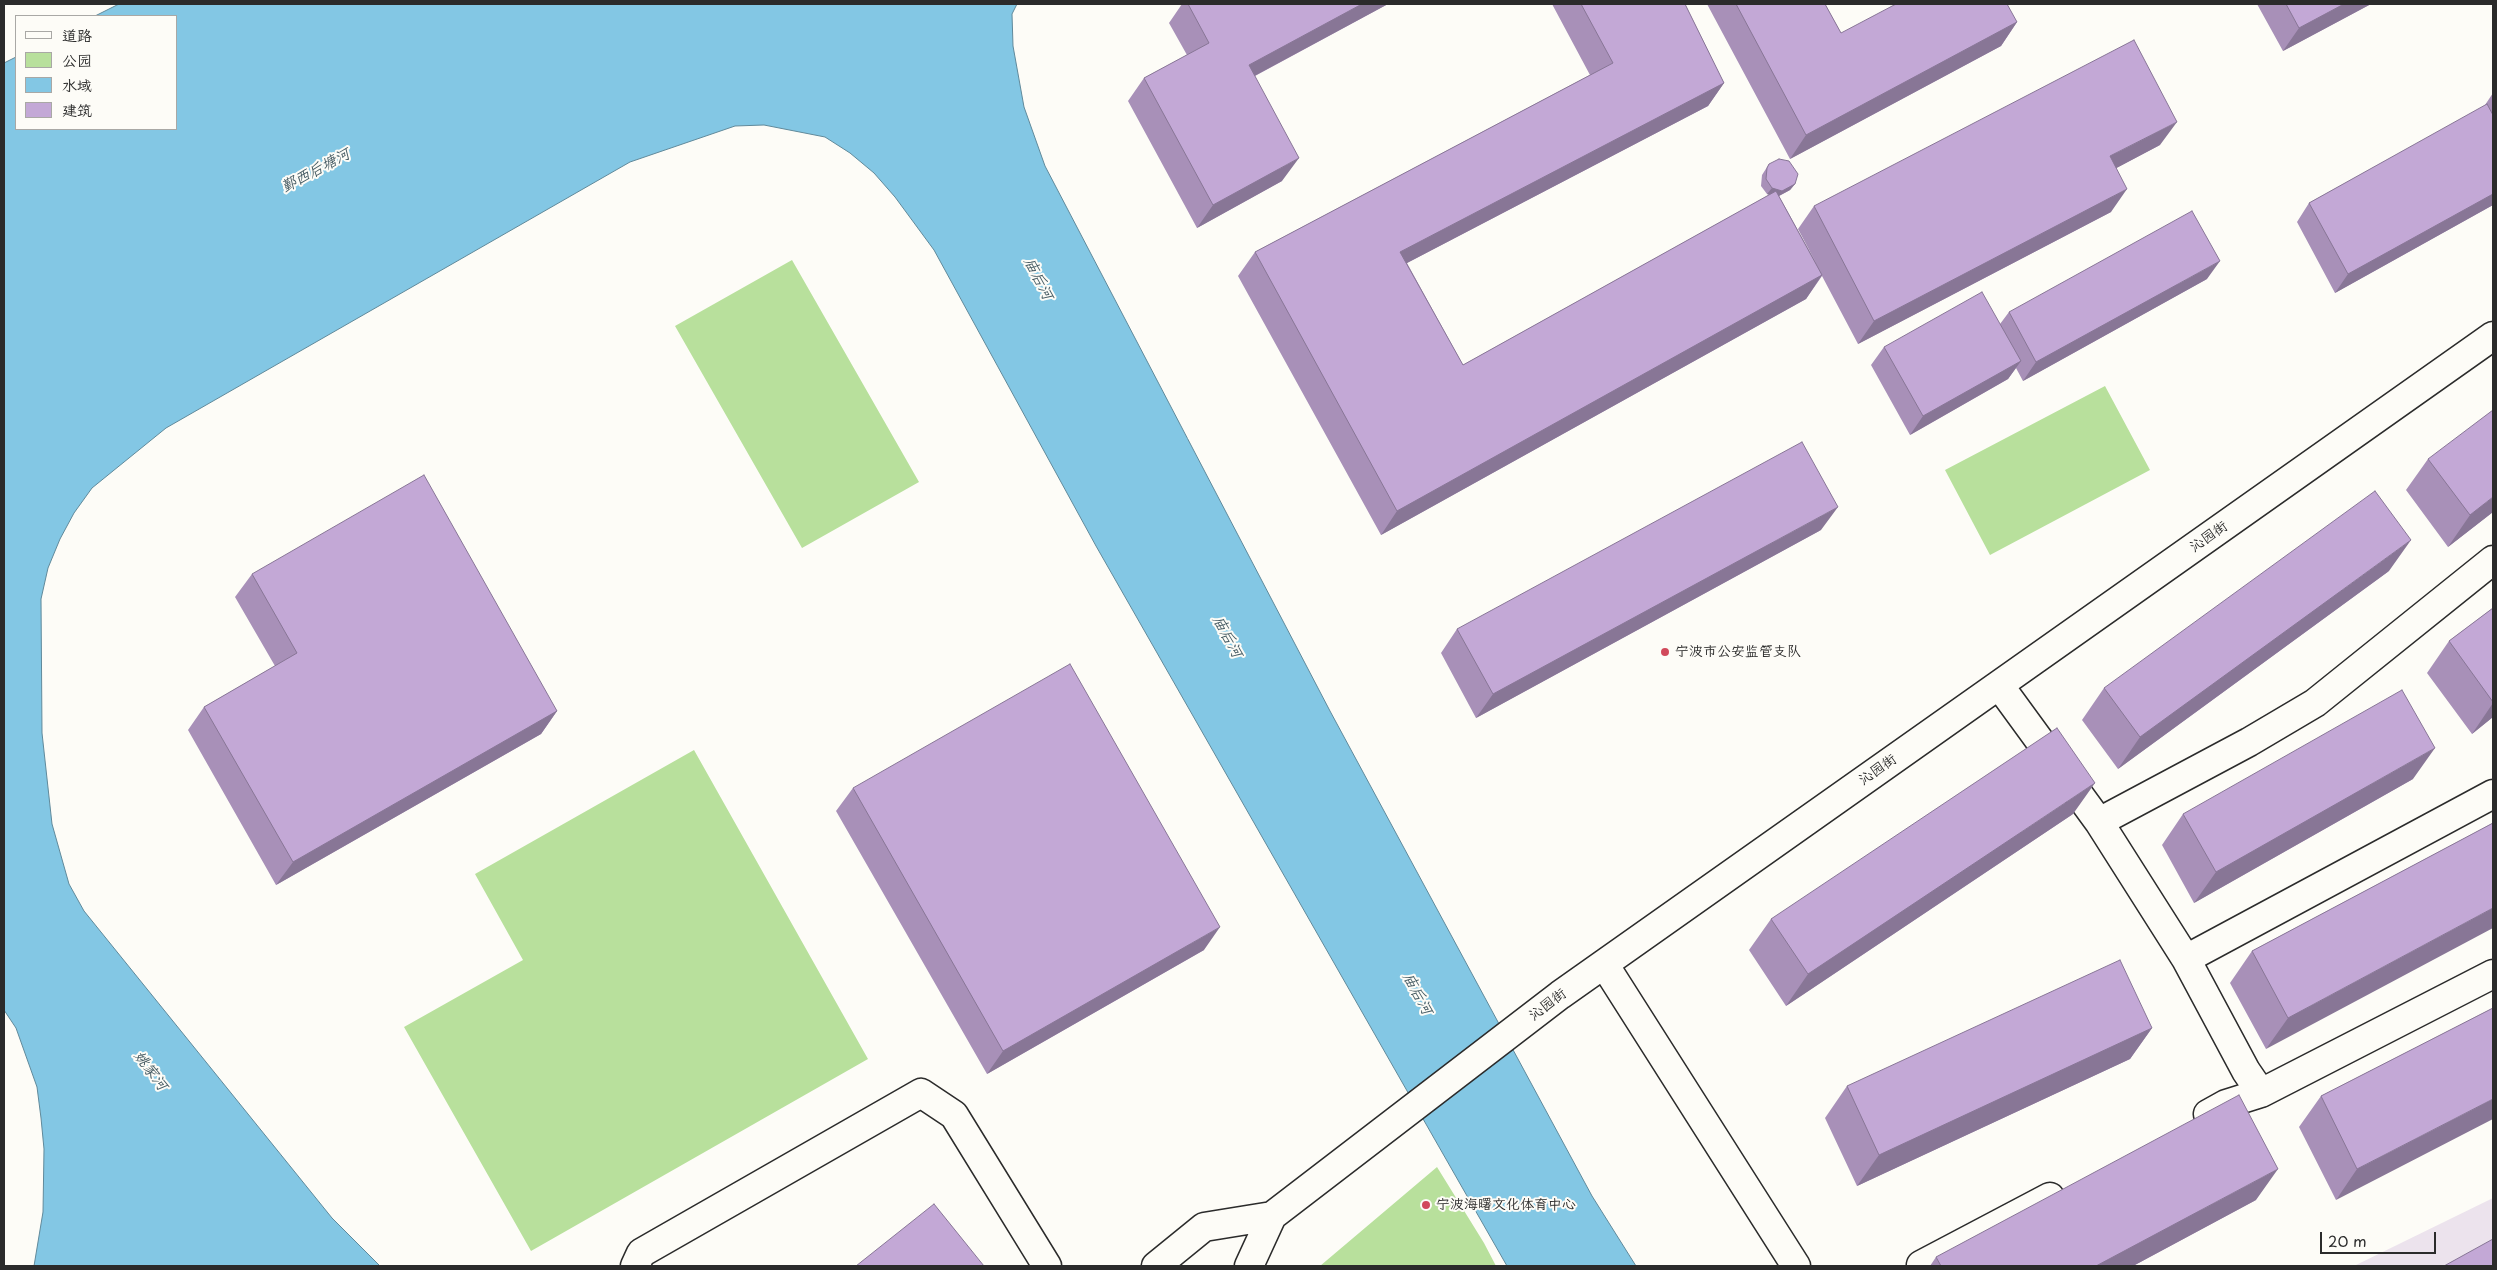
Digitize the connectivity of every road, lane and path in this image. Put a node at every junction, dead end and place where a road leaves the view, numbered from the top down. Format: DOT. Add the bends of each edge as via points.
graph roads {
  1 [pos="2493,336"];
  2 [pos="2493,560"];
  3 [pos="1999,685"];
  4 [pos="2493,794"];
  5 [pos="2099,822"];
  6 [pos="2186,959"];
  7 [pos="1604,964"];
  8 [pos="2493,974"];
  9 [pos="2262,1093"];
  10 [pos="2182,1127"];
  11 [pos="2069,1187"];
  12 [pos="1272,1216"];
  13 [pos="1921,1265"];
  14 [pos="635,1266"];
  15 [pos="1046,1266"];
  16 [pos="1156,1266"];
  17 [pos="1249,1266"];
  18 [pos="1796,1266"];
  1 -- 3 [label="street, 沁园街"];
  2 -- 5 [label="street" via="2315,703"];
  3 -- 5 [label="street"];
  3 -- 7 [label="street, 沁园街"];
  4 -- 6 [label="street"];
  5 -- 6 [label="street"];
  6 -- 9 [label="street" via="2246,1071"];
  7 -- 12 [label="street, 沁园街"];
  7 -- 18 [label="street"];
  8 -- 9 [label="street"];
  9 -- 10 [label="street" via="2226,1104"];
  11 -- 13 [label="street"];
  12 -- 16 [label="street, 沁园街" via="1204,1227"];
  12 -- 17 [label="street, 沁园街"];
  14 -- 15 [label="street" via="641,1253 921,1093 954,1115"];
}
